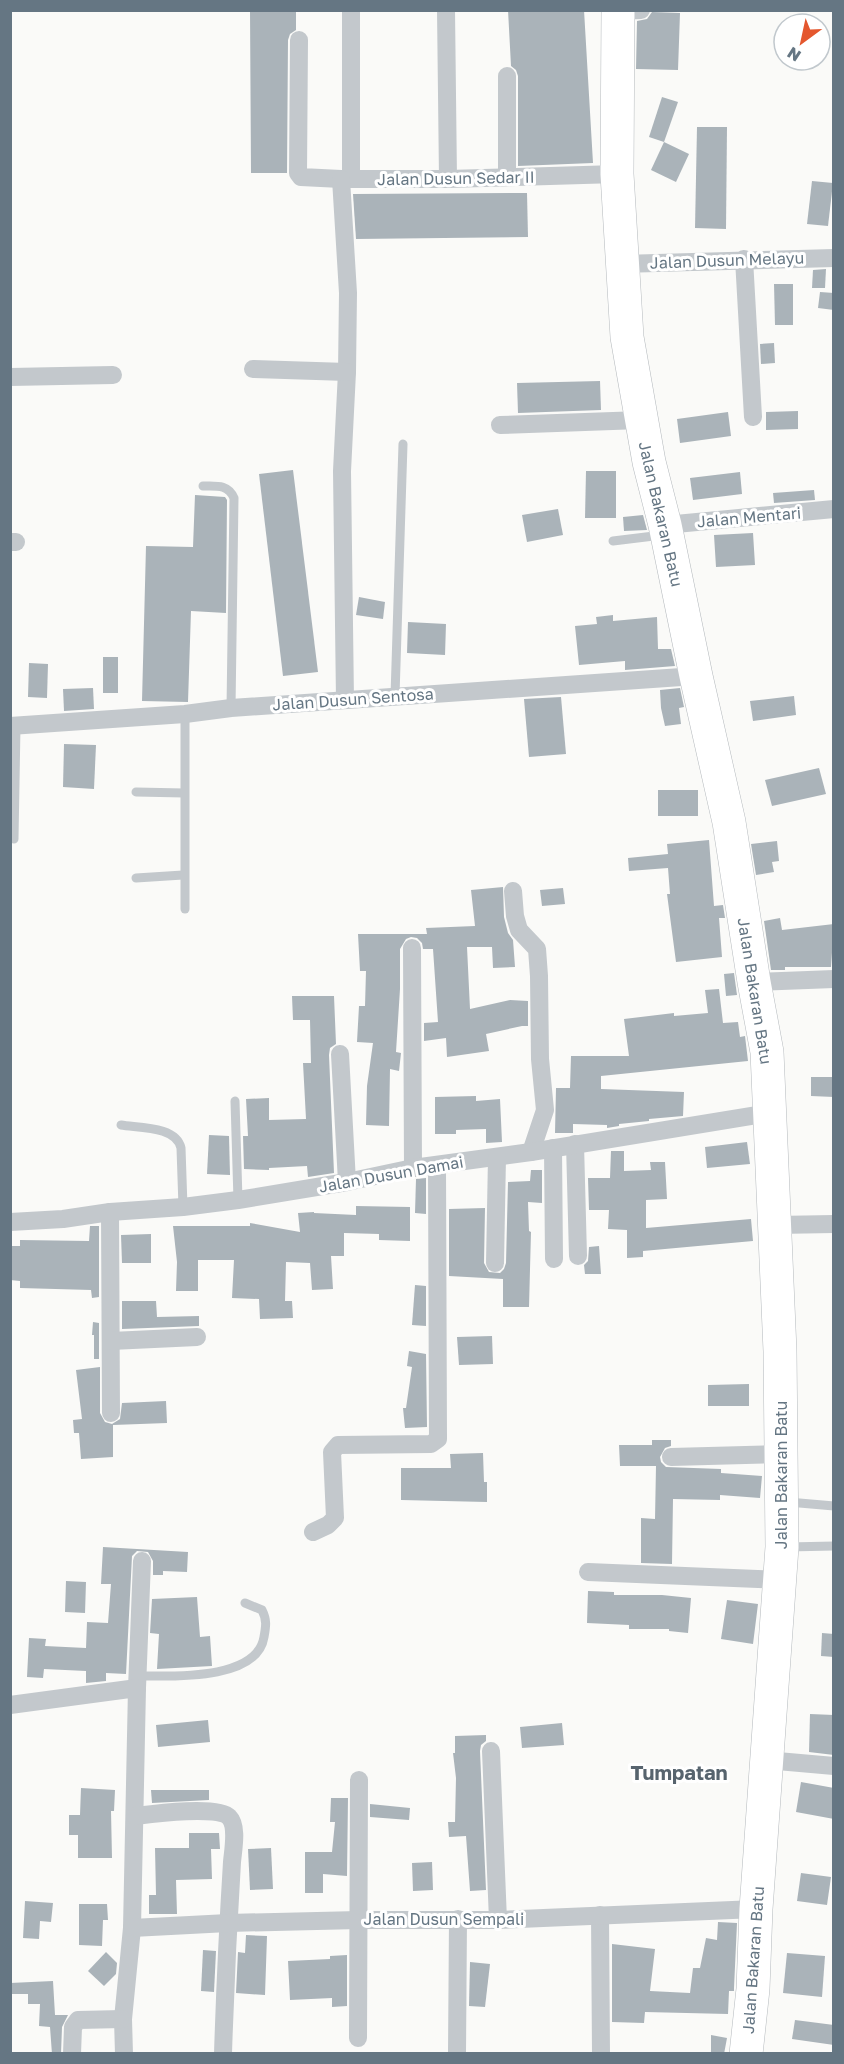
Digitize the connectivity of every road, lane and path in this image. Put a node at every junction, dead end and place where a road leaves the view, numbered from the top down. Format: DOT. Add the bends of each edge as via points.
graph roads {
  1 [pos="351,10"];
  2 [pos="446,10"];
  3 [pos="641,10"];
  4 [pos="618,11"];
  5 [pos="299,40"];
  6 [pos="507,76"];
  7 [pos="617,174"];
  8 [pos="507,177"];
  9 [pos="346,179"];
  10 [pos="448,179"];
  11 [pos="834,258"];
  12 [pos="744,259"];
  13 [pos="621,264"];
  14 [pos="253,369"];
  15 [pos="347,372"];
  16 [pos="113,375"];
  17 [pos="10,377"];
  18 [pos="753,417"];
  19 [pos="641,420"];
  20 [pos="500,425"];
  21 [pos="403,444"];
  22 [pos="203,486"];
  23 [pos="834,509"];
  24 [pos="666,530"];
  25 [pos="614,541"];
  26 [pos="696,676"];
  27 [pos="395,696"];
  28 [pos="345,700"];
  29 [pos="231,708"];
  30 [pos="185,714"];
  31 [pos="13,726"];
  32 [pos="136,792"];
  33 [pos="184,793"];
  34 [pos="14,839"];
  35 [pos="183,875"];
  36 [pos="136,878"];
  37 [pos="513,891"];
  38 [pos="185,909"];
  39 [pos="412,948"];
  40 [pos="834,979"];
  41 [pos="754,982"];
  42 [pos="340,1054"];
  43 [pos="235,1101"];
  44 [pos="770,1113"];
  45 [pos="121,1125"];
  46 [pos="576,1144"];
  47 [pos="554,1148"];
  48 [pos="531,1152"];
  49 [pos="496,1157"];
  50 [pos="437,1166"];
  51 [pos="413,1168"];
  52 [pos="347,1182"];
  53 [pos="238,1200"];
  54 [pos="183,1207"];
  55 [pos="110,1212"];
  56 [pos="10,1222"];
  57 [pos="834,1224"];
  58 [pos="776,1225"];
  59 [pos="578,1256"];
  60 [pos="554,1259"];
  61 [pos="495,1263"];
  62 [pos="197,1337"];
  63 [pos="111,1341"];
  64 [pos="111,1413"];
  65 [pos="782,1454"];
  66 [pos="671,1457"];
  67 [pos="782,1502"];
  68 [pos="834,1506"];
  69 [pos="313,1532"];
  70 [pos="834,1546"];
  71 [pos="782,1547"];
  72 [pos="142,1561"];
  73 [pos="588,1572"];
  74 [pos="780,1580"];
  75 [pos="244,1603"];
  76 [pos="138,1682"];
  77 [pos="10,1705"];
  78 [pos="491,1751"];
  79 [pos="766,1760"];
  80 [pos="834,1766"];
  81 [pos="359,1780"];
  82 [pos="135,1816"];
  83 [pos="756,1909"];
  84 [pos="600,1915"];
  85 [pos="458,1919"];
  86 [pos="359,1920"];
  87 [pos="498,1920"];
  88 [pos="228,1923"];
  89 [pos="132,1928"];
  90 [pos="123,2019"];
  91 [pos="358,2038"];
  92 [pos="72,2054"];
  93 [pos="124,2054"];
  94 [pos="223,2054"];
  95 [pos="457,2054"];
  96 [pos="601,2054"];
  97 [pos="746,2054"];
  1 -- 9 [label="street"];
  2 -- 10 [label="street"];
  3 -- 4 [label="street"];
  4 -- 7 [label="highway, Jalan Bakaran Batu"];
  5 -- 9 [label="street, Jalan Dusun Sedar II" via="298,173 304,178"];
  6 -- 8 [label="street"];
  7 -- 8 [label="street, Jalan Dusun Sedar II"];
  7 -- 13 [label="highway, Jalan Bakaran Batu"];
  8 -- 10 [label="street, Jalan Dusun Sedar II"];
  9 -- 10 [label="street, Jalan Dusun Sedar II"];
  9 -- 15 [label="street"];
  11 -- 12 [label="street, Jalan Dusun Melayu"];
  12 -- 13 [label="street, Jalan Dusun Melayu"];
  12 -- 18 [label="street"];
  13 -- 19 [label="highway, Jalan Bakaran Batu" via="627,337"];
  14 -- 15 [label="street"];
  15 -- 28 [label="street" via="342,471"];
  16 -- 17 [label="street"];
  19 -- 20 [label="street"];
  19 -- 24 [label="highway, Jalan Bakaran Batu"];
  21 -- 27 [label="lane"];
  22 -- 29 [label="lane" via="228,489 234,498"];
  23 -- 24 [label="street, Jalan Mentari"];
  24 -- 25 [label="lane"];
  24 -- 26 [label="highway, Jalan Bakaran Batu"];
  26 -- 27 [label="street, Jalan Dusun Sentosa"];
  26 -- 41 [label="highway, Jalan Bakaran Batu" via="729,822"];
  27 -- 28 [label="street, Jalan Dusun Sentosa"];
  28 -- 29 [label="street, Jalan Dusun Sentosa"];
  29 -- 30 [label="street, Jalan Dusun Sentosa"];
  30 -- 31 [label="street, Jalan Dusun Sentosa"];
  30 -- 33 [label="lane"];
  31 -- 34 [label="lane"];
  32 -- 33 [label="lane"];
  33 -- 35 [label="lane"];
  35 -- 36 [label="lane"];
  35 -- 38 [label="lane"];
  37 -- 48 [label="street" via="519,930 537,949 545,1110"];
  39 -- 51 [label="street"];
  40 -- 41 [label="street"];
  41 -- 44 [label="highway, Jalan Bakaran Batu" via="767,1052"];
  42 -- 52 [label="street"];
  43 -- 53 [label="lane"];
  44 -- 46 [label="street, Jalan Dusun Damai"];
  44 -- 58 [label="highway, Jalan Bakaran Batu"];
  45 -- 54 [label="lane" via="165,1132 178,1139"];
  46 -- 47 [label="street, Jalan Dusun Damai"];
  46 -- 59 [label="street"];
  47 -- 48 [label="street, Jalan Dusun Damai"];
  47 -- 60 [label="street"];
  48 -- 49 [label="street, Jalan Dusun Damai"];
  49 -- 50 [label="street, Jalan Dusun Damai"];
  49 -- 61 [label="street"];
  50 -- 51 [label="street, Jalan Dusun Damai"];
  50 -- 69 [label="street" via="438,1438 432,1444 333,1448 335,1518"];
  51 -- 52 [label="street, Jalan Dusun Damai"];
  52 -- 53 [label="street, Jalan Dusun Damai"];
  53 -- 54 [label="street, Jalan Dusun Damai"];
  54 -- 55 [label="street, Jalan Dusun Damai"];
  55 -- 56 [label="street, Jalan Dusun Damai"];
  55 -- 63 [label="street"];
  57 -- 58 [label="street"];
  58 -- 65 [label="highway, Jalan Bakaran Batu"];
  62 -- 63 [label="street"];
  63 -- 64 [label="street"];
  65 -- 66 [label="street"];
  65 -- 67 [label="highway, Jalan Bakaran Batu"];
  67 -- 68 [label="lane"];
  67 -- 71 [label="highway, Jalan Bakaran Batu"];
  70 -- 71 [label="lane"];
  71 -- 74 [label="highway, Jalan Bakaran Batu"];
  72 -- 76 [label="street"];
  73 -- 74 [label="street"];
  74 -- 79 [label="highway, Jalan Bakaran Batu"];
  75 -- 76 [label="lane" via="262,1610 267,1620 263,1642 252,1659 198,1676"];
  76 -- 77 [label="street"];
  76 -- 82 [label="street"];
  78 -- 87 [label="street"];
  79 -- 80 [label="street"];
  79 -- 83 [label="highway, Jalan Bakaran Batu"];
  81 -- 86 [label="street"];
  82 -- 88 [label="street" via="196,1810 230,1817 234,1839"];
  82 -- 89 [label="street"];
  83 -- 84 [label="street, Jalan Dusun Sempali"];
  83 -- 97 [label="highway, Jalan Bakaran Batu"];
  84 -- 87 [label="street, Jalan Dusun Sempali"];
  84 -- 96 [label="street"];
  85 -- 86 [label="street, Jalan Dusun Sempali"];
  85 -- 87 [label="street, Jalan Dusun Sempali"];
  85 -- 95 [label="street"];
  86 -- 88 [label="street, Jalan Dusun Sempali"];
  86 -- 91 [label="street"];
  88 -- 89 [label="street, Jalan Dusun Sempali"];
  88 -- 94 [label="street"];
  89 -- 90 [label="street"];
  90 -- 92 [label="street" via="78,2020 73,2027"];
  90 -- 93 [label="street"];
}
